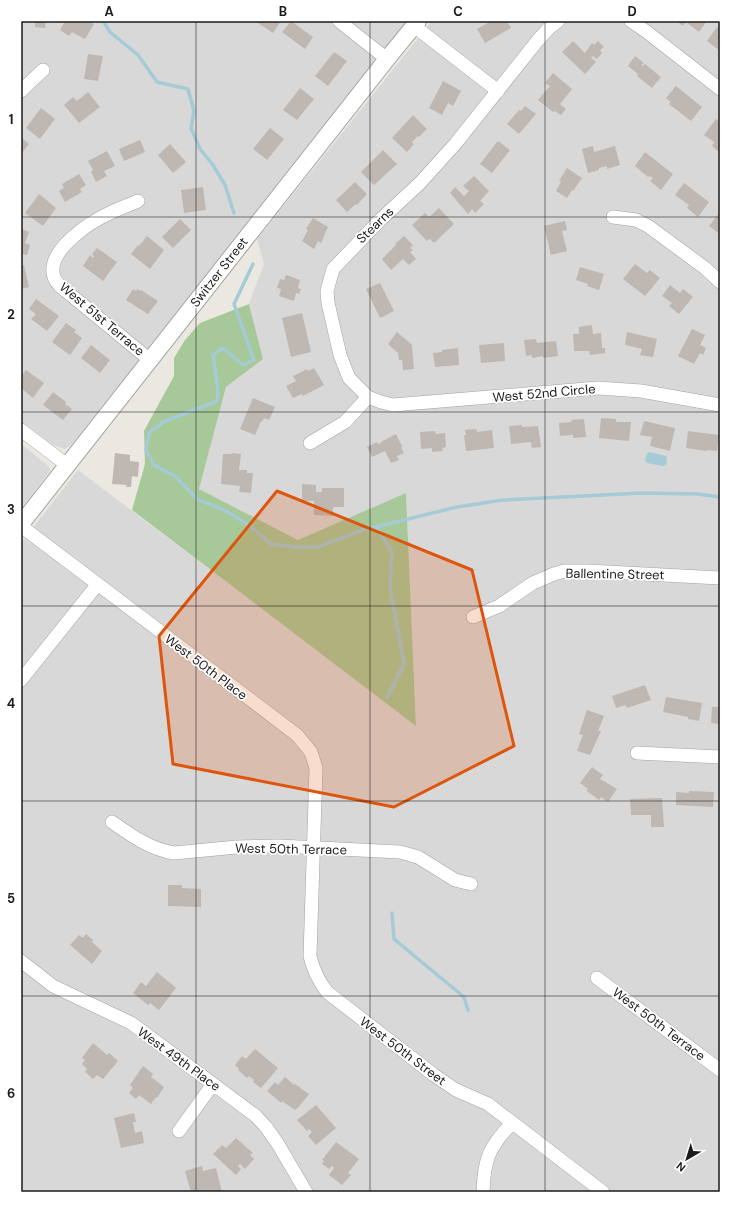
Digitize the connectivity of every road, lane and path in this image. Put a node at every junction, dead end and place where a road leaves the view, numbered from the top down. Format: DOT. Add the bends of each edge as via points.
graph roads {
  1 [pos="339,21"];
  2 [pos="558,21"];
  3 [pos="631,21"];
  4 [pos="416,24"];
  5 [pos="387,59"];
  6 [pos="43,70"];
  7 [pos="720,89"];
  8 [pos="21,91"];
  9 [pos="498,91"];
  10 [pos="138,201"];
  11 [pos="613,218"];
  12 [pos="720,282"];
  13 [pos="150,360"];
  14 [pos="368,397"];
  15 [pos="720,405"];
  16 [pos="21,430"];
  17 [pos="310,443"];
  18 [pos="67,465"];
  19 [pos="21,525"];
  20 [pos="720,578"];
  21 [pos="97,585"];
  22 [pos="473,617"];
  23 [pos="21,680"];
  24 [pos="637,753"];
  25 [pos="720,757"];
  26 [pos="112,822"];
  27 [pos="314,847"];
  28 [pos="471,884"];
  29 [pos="21,961"];
  30 [pos="597,978"];
  31 [pos="720,1070"];
  32 [pos="213,1084"];
  33 [pos="512,1123"];
  34 [pos="179,1131"];
  35 [pos="306,1192"];
  36 [pos="483,1192"];
  37 [pos="603,1192"];
  1 -- 5 [label="street"];
  2 -- 9 [label="street, Stearns" via="538,40"];
  3 -- 7 [label="street"];
  4 -- 5 [label="street, Switzer Street"];
  4 -- 9 [label="street"];
  5 -- 13 [label="street, Switzer Street"];
  6 -- 8 [label="street"];
  9 -- 14 [label="street, Stearns" via="420,183 333,269 327,291 340,355 349,378"];
  10 -- 13 [label="street, West 51st Terrace" via="95,220 73,236 52,266 54,278 66,291"];
  11 -- 12 [label="street" via="636,220 648,226"];
  13 -- 18 [label="street, Switzer Street"];
  14 -- 15 [label="street, West 52nd Circle" via="393,405 406,405 598,388 641,390"];
  14 -- 17 [label="street" via="345,422"];
  16 -- 18 [label="street"];
  18 -- 19 [label="street, Switzer Street"];
  19 -- 21 [label="street, West 50th Place"];
  20 -- 22 [label="street, Ballentine Street" via="564,571 533,584 499,606"];
  21 -- 23 [label="street"];
  21 -- 27 [label="street, West 50th Place" via="297,735 311,752 316,768"];
  24 -- 25 [label="street"];
  26 -- 27 [label="street, West 50th Terrace" via="148,846 174,853 237,847"];
  27 -- 28 [label="street, West 50th Terrace" via="400,852 418,857 455,880"];
  27 -- 33 [label="street, West 50th Street" via="310,956 317,979 334,999 434,1075 456,1090 488,1104"];
  29 -- 32 [label="street, West 49th Place" via="53,986 131,1023"];
  30 -- 31 [label="street, West 50th Terrace"];
  32 -- 34 [label="street"];
  32 -- 35 [label="street, West 49th Place" via="256,1116 266,1127"];
  33 -- 36 [label="street" via="492,1147 485,1167"];
  33 -- 37 [label="street, West 50th Street"];
}
